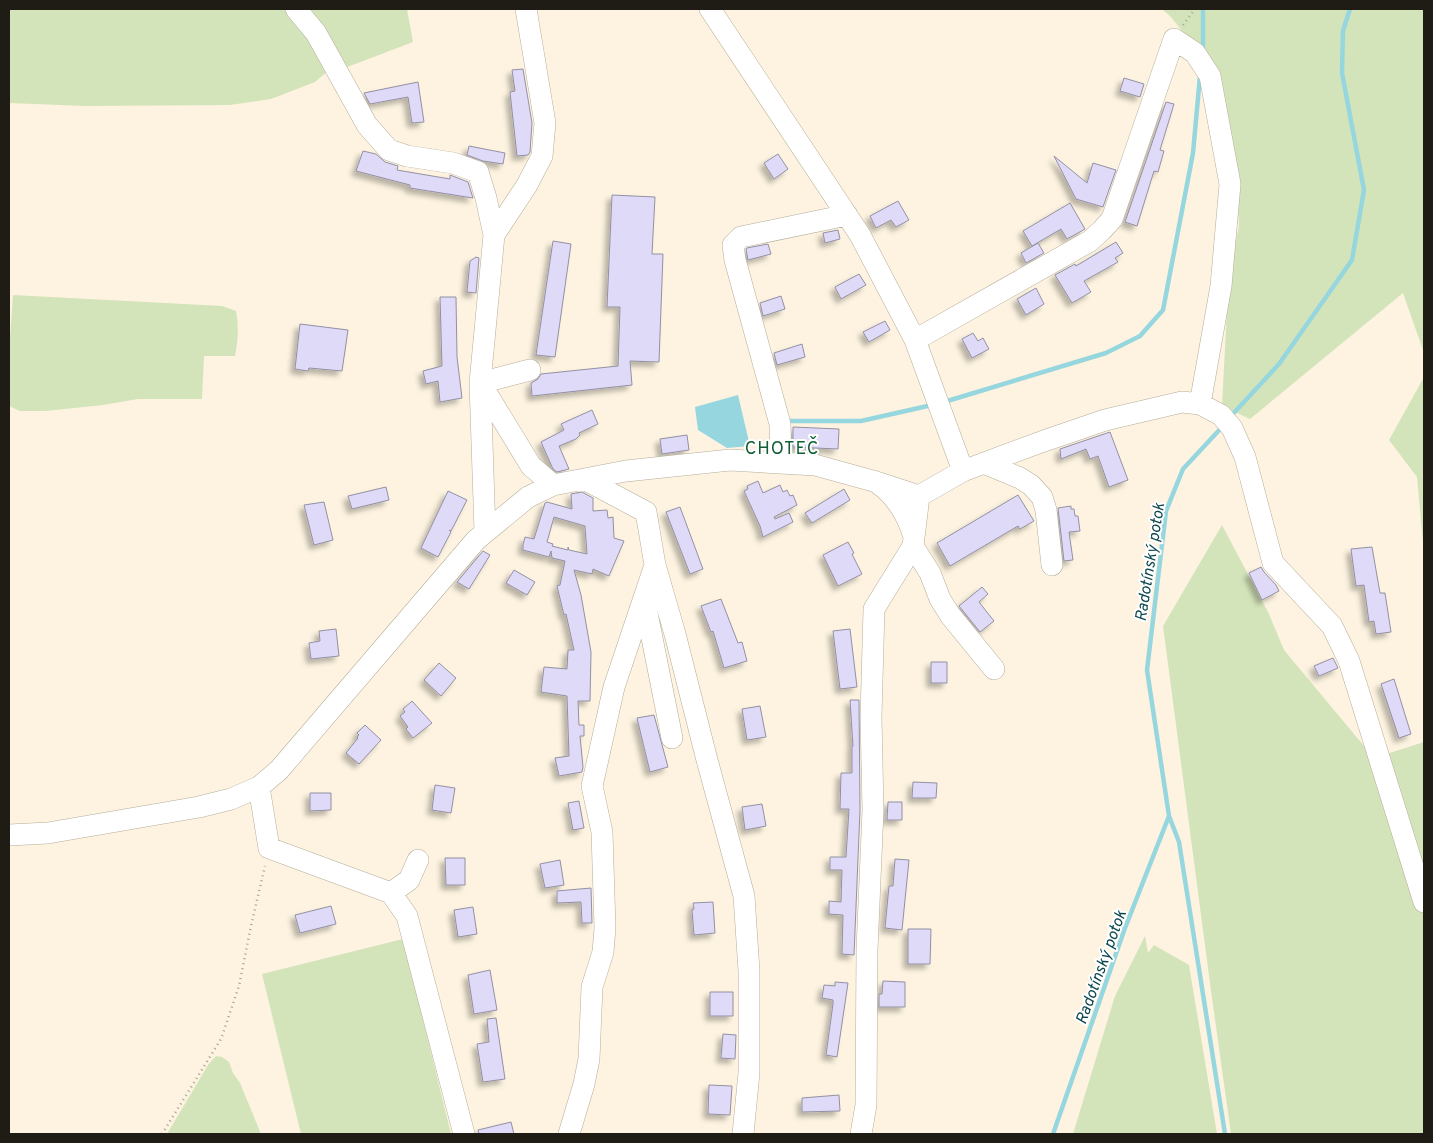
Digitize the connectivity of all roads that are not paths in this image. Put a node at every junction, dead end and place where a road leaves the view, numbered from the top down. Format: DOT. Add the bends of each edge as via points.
graph roads {
  1 [pos="296,9"];
  2 [pos="526,9"];
  3 [pos="710,9"];
  4 [pos="847,215"];
  5 [pos="494,234"];
  6 [pos="915,340"];
  7 [pos="530,370"];
  8 [pos="480,383"];
  9 [pos="1200,404"];
  10 [pos="781,463"];
  11 [pos="984,463"];
  12 [pos="963,471"];
  13 [pos="584,479"];
  14 [pos="873,480"];
  15 [pos="553,485"];
  16 [pos="919,496"];
  17 [pos="486,532"];
  18 [pos="913,542"];
  19 [pos="655,565"];
  20 [pos="1052,565"];
  21 [pos="644,598"];
  22 [pos="994,669"];
  23 [pos="672,738"];
  24 [pos="259,787"];
  25 [pos="9,834"];
  26 [pos="418,860"];
  27 [pos="391,893"];
  28 [pos="1424,902"];
  29 [pos="464,1134"];
  30 [pos="569,1134"];
  31 [pos="743,1134"];
  32 [pos="862,1134"];
  1 -- 5 [label="street" via="316,33 367,126 388,150 453,163 478,172"];
  2 -- 5 [label="street" via="545,122 542,156"];
  3 -- 4 [label="street"];
  4 -- 6 [label="street"];
  4 -- 10 [label="street" via="741,237 733,245 780,424"];
  5 -- 8 [label="street"];
  6 -- 9 [label="street" via="1090,242 1112,219 1174,39 1195,53 1210,76 1230,184 1220,286"];
  6 -- 12 [label="street"];
  7 -- 8 [label="street"];
  8 -- 15 [label="street" via="531,466"];
  8 -- 17 [label="street"];
  9 -- 11 [label="street" via="1182,402 1105,420"];
  9 -- 28 [label="street" via="1226,422 1245,457 1273,564 1332,626 1349,660"];
  10 -- 13 [label="street" via="730,460 626,471"];
  10 -- 14 [label="street" via="815,464"];
  11 -- 12 [label="street"];
  11 -- 20 [label="street" via="1020,478 1042,497"];
  12 -- 16 [label="street"];
  13 -- 15 [label="street"];
  13 -- 19 [label="street" via="646,512"];
  14 -- 16 [label="street"];
  14 -- 18 [label="street" via="895,499 904,512 911,526"];
  15 -- 17 [label="street" via="528,497"];
  16 -- 18 [label="street"];
  17 -- 24 [label="street" via="279,770"];
  18 -- 22 [label="street" via="950,615"];
  18 -- 32 [label="street" via="874,609 873,810 867,950 866,1105"];
  19 -- 21 [label="street"];
  19 -- 31 [label="street" via="744,896 749,971 749,1064"];
  21 -- 23 [label="street"];
  21 -- 30 [label="street" via="614,687 592,786 602,832 605,928 603,952 592,987 589,1059"];
  24 -- 25 [label="street" via="231,799 199,807 48,833"];
  24 -- 27 [label="street" via="269,848"];
  26 -- 27 [label="street" via="410,880"];
  27 -- 29 [label="street" via="407,916"];
}
